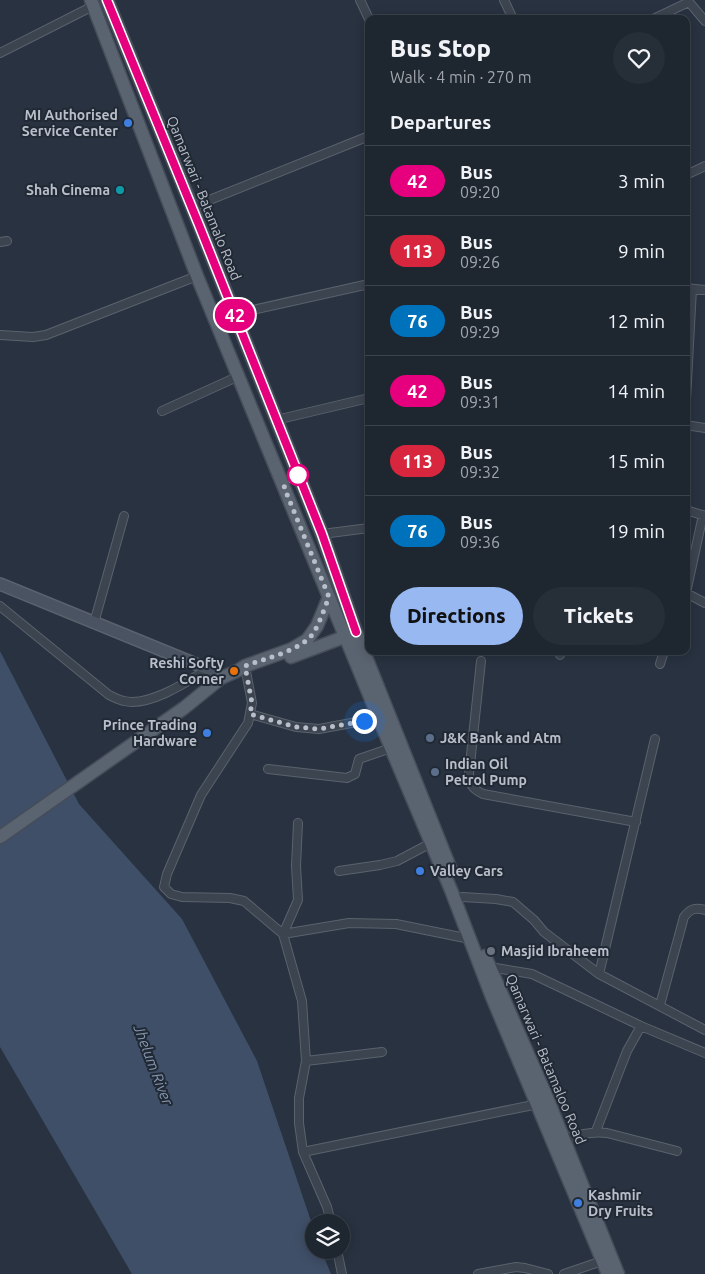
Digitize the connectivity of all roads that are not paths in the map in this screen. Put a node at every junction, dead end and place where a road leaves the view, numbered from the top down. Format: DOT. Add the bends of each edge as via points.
graph roads {
  1 [pos="107,0"];
  2 [pos="360,0"];
  3 [pos="504,0"];
  4 [pos="688,1"];
  5 [pos="92,3"];
  6 [pos="367,15"];
  7 [pos="511,15"];
  8 [pos="661,15"];
  9 [pos="705,21"];
  10 [pos="0,54"];
  11 [pos="365,138"];
  12 [pos="705,166"];
  13 [pos="690,173"];
  14 [pos="192,207"];
  15 [pos="197,276"];
  16 [pos="365,285"];
  17 [pos="690,289"];
  18 [pos="705,290"];
  19 [pos="235,314"];
  20 [pos="0,335"];
  21 [pos="238,376"];
  22 [pos="365,399"];
  23 [pos="162,411"];
  24 [pos="276,420"];
  25 [pos="690,426"];
  26 [pos="705,428"];
  27 [pos="690,511"];
  28 [pos="124,516"];
  29 [pos="704,516"];
  30 [pos="365,529"];
  31 [pos="322,534"];
  32 [pos="690,577"];
  33 [pos="0,584"];
  34 [pos="690,596"];
  35 [pos="329,597"];
  36 [pos="705,602"];
  37 [pos="0,606"];
  38 [pos="94,623"];
  39 [pos="351,635"];
  40 [pos="663,655"];
  41 [pos="481,661"];
  42 [pos="660,664"];
  43 [pos="208,669"];
  44 [pos="243,669"];
  45 [pos="221,678"];
  46 [pos="250,714"];
  47 [pos="378,718"];
  48 [pos="655,739"];
  49 [pos="391,748"];
  50 [pos="268,769"];
  51 [pos="636,822"];
  52 [pos="298,823"];
  53 [pos="0,837"];
  54 [pos="431,843"];
  55 [pos="339,870"];
  56 [pos="462,897"];
  57 [pos="705,910"];
  58 [pos="283,934"];
  59 [pos="470,939"];
  60 [pos="490,967"];
  61 [pos="599,974"];
  62 [pos="660,1005"];
  63 [pos="641,1026"];
  64 [pos="705,1030"];
  65 [pos="382,1052"];
  66 [pos="705,1053"];
  67 [pos="306,1062"];
  68 [pos="538,1104"];
  69 [pos="596,1131"];
  70 [pos="564,1139"];
  71 [pos="677,1151"];
  72 [pos="303,1152"];
  73 [pos="329,1214"];
  74 [pos="339,1259"];
  75 [pos="602,1261"];
  76 [pos="489,1273"];
  77 [pos="342,1274"];
  78 [pos="478,1274"];
  79 [pos="548,1274"];
  80 [pos="564,1274"];
  81 [pos="608,1274"];
  82 [pos="618,1274"];
  1 -- 14 [label="main road, Qamarwari - Batamalo Road"];
  2 -- 6 [label="street"];
  3 -- 7 [label="street"];
  4 -- 8 [label="street"];
  4 -- 9 [label="street"];
  5 -- 10 [label="street"];
  5 -- 15 [label="main road"];
  11 -- 14 [label="street"];
  12 -- 13 [label="street"];
  14 -- 19 [label="main road, Qamarwari - Batamalo Road"];
  15 -- 20 [label="street" via="46,335"];
  15 -- 21 [label="main road"];
  16 -- 19 [label="street"];
  17 -- 18 [label="street"];
  19 -- 24 [label="main road, Qamarwari - Batamalo Road"];
  21 -- 23 [label="street"];
  21 -- 35 [label="main road"];
  22 -- 24 [label="street"];
  24 -- 31 [label="main road, Qamarwari - Batamalo Road"];
  25 -- 26 [label="street"];
  27 -- 29 [label="street"];
  28 -- 38 [label="street"];
  29 -- 32 [label="street"];
  30 -- 31 [label="street"];
  31 -- 39 [label="main road, Qamarwari - Batamalo Road"];
  33 -- 38 [label="street"];
  34 -- 36 [label="street"];
  35 -- 39 [label="main road"];
  35 -- 44 [label="main road" via="317,626 307,640"];
  37 -- 43 [label="street" via="109,695 124,701 137,702 179,688"];
  38 -- 43 [label="street"];
  39 -- 44 [label="main road"];
  39 -- 47 [label="main road, Qamarwari - Batamaloo Road"];
  39 -- 56 [label="main road, Qamarwari - Batamaloo Road"];
  40 -- 42 [label="street"];
  41 -- 51 [label="street" via="470,785 483,794"];
  43 -- 45 [label="street"];
  44 -- 45 [label="main road"];
  44 -- 46 [label="street" via="252,703"];
  45 -- 53 [label="main road" via="184,708"];
  46 -- 47 [label="street" via="296,727 319,729"];
  46 -- 58 [label="street" via="248,723 202,795 164,887 171,894 182,897 244,901"];
  47 -- 49 [label="main road, Qamarwari - Batamaloo Road"];
  48 -- 51 [label="street"];
  49 -- 50 [label="street" via="359,759 355,774 347,778"];
  49 -- 54 [label="main road, Qamarwari - Batamaloo Road"];
  51 -- 61 [label="street"];
  52 -- 58 [label="street" via="298,900"];
  54 -- 55 [label="street" via="397,861"];
  54 -- 59 [label="main road, Qamarwari - Batamaloo Road"];
  56 -- 60 [label="main road, Qamarwari - Batamaloo Road"];
  56 -- 61 [label="street" via="512,902 544,932"];
  57 -- 62 [label="street" via="695,908 684,917"];
  58 -- 59 [label="street" via="349,922 396,924"];
  58 -- 67 [label="street" via="302,1001"];
  59 -- 68 [label="main road, Qamarwari - Batamaloo Road"];
  60 -- 63 [label="street" via="532,974"];
  60 -- 70 [label="main road, Qamarwari - Batamaloo Road"];
  61 -- 62 [label="street"];
  62 -- 64 [label="street"];
  63 -- 66 [label="street"];
  63 -- 69 [label="street" via="627,1050"];
  65 -- 67 [label="street"];
  67 -- 72 [label="street" via="299,1098"];
  68 -- 72 [label="street"];
  68 -- 75 [label="main road, Qamarwari - Batamaloo Road"];
  69 -- 70 [label="street"];
  69 -- 71 [label="street"];
  70 -- 82 [label="main road, Qamarwari - Batamaloo Road"];
  72 -- 73 [label="street"];
  74 -- 77 [label="street"];
  75 -- 80 [label="street"];
  75 -- 81 [label="main road, Qamarwari - Batamaloo Road"];
  76 -- 78 [label="street"];
  76 -- 79 [label="street" via="521,1267"];
}
